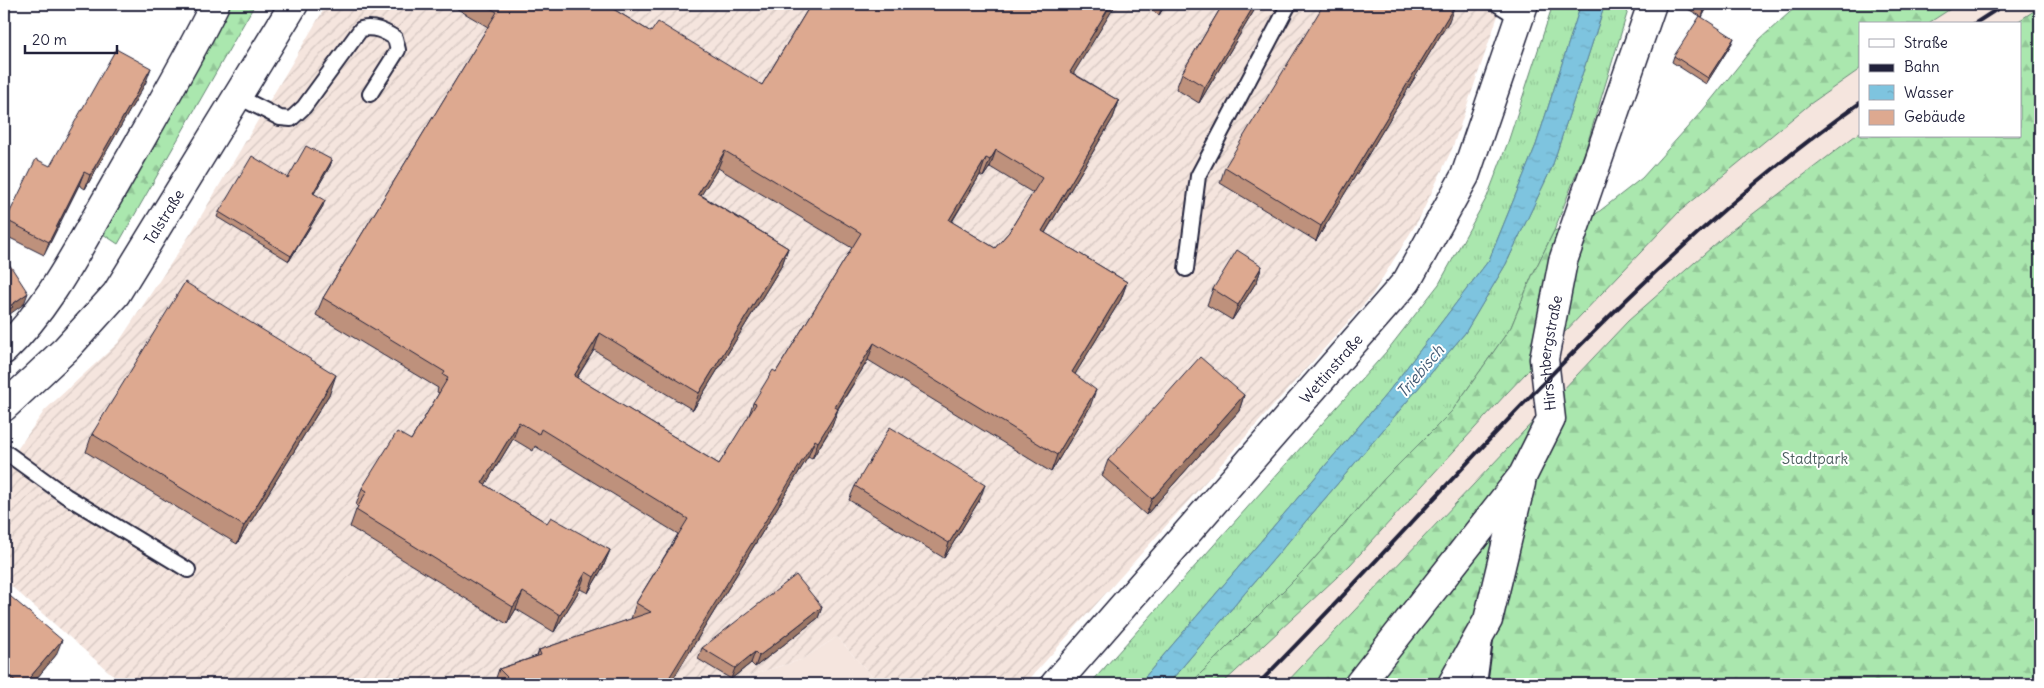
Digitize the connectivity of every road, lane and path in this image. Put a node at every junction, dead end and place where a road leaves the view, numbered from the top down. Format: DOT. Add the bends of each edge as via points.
graph roads {
  1 [pos="215,4"];
  2 [pos="294,4"];
  3 [pos="1290,4"];
  4 [pos="1652,4"];
  5 [pos="1514,8"];
  6 [pos="370,94"];
  7 [pos="238,96"];
  8 [pos="1186,269"];
  9 [pos="4,350"];
  10 [pos="4,408"];
  11 [pos="4,451"];
  12 [pos="1523,475"];
  13 [pos="188,570"];
  14 [pos="1488,620"];
  15 [pos="1055,684"];
  16 [pos="1359,684"];
  17 [pos="1452,684"];
  18 [pos="1479,684"];
  1 -- 9 [label="street" via="61,278 27,328"];
  2 -- 7 [label="street, Talstraße"];
  3 -- 8 [label="lane" via="1198,176"];
  4 -- 12 [label="street, Hirschbergstraße" via="1563,262 1544,359 1551,419"];
  5 -- 15 [label="street, Wettinstraße" via="1465,176 1407,282"];
  6 -- 7 [label="lane" via="398,50 395,38 370,27 360,29 304,107 291,118 280,118"];
  7 -- 10 [label="street, Talstraße" via="116,294 66,349"];
  11 -- 13 [label="lane" via="66,496"];
  12 -- 14 [label="street"];
  12 -- 16 [label="street, Hirschbergstraße"];
  14 -- 17 [label="street"];
  14 -- 18 [label="lane"];
}
